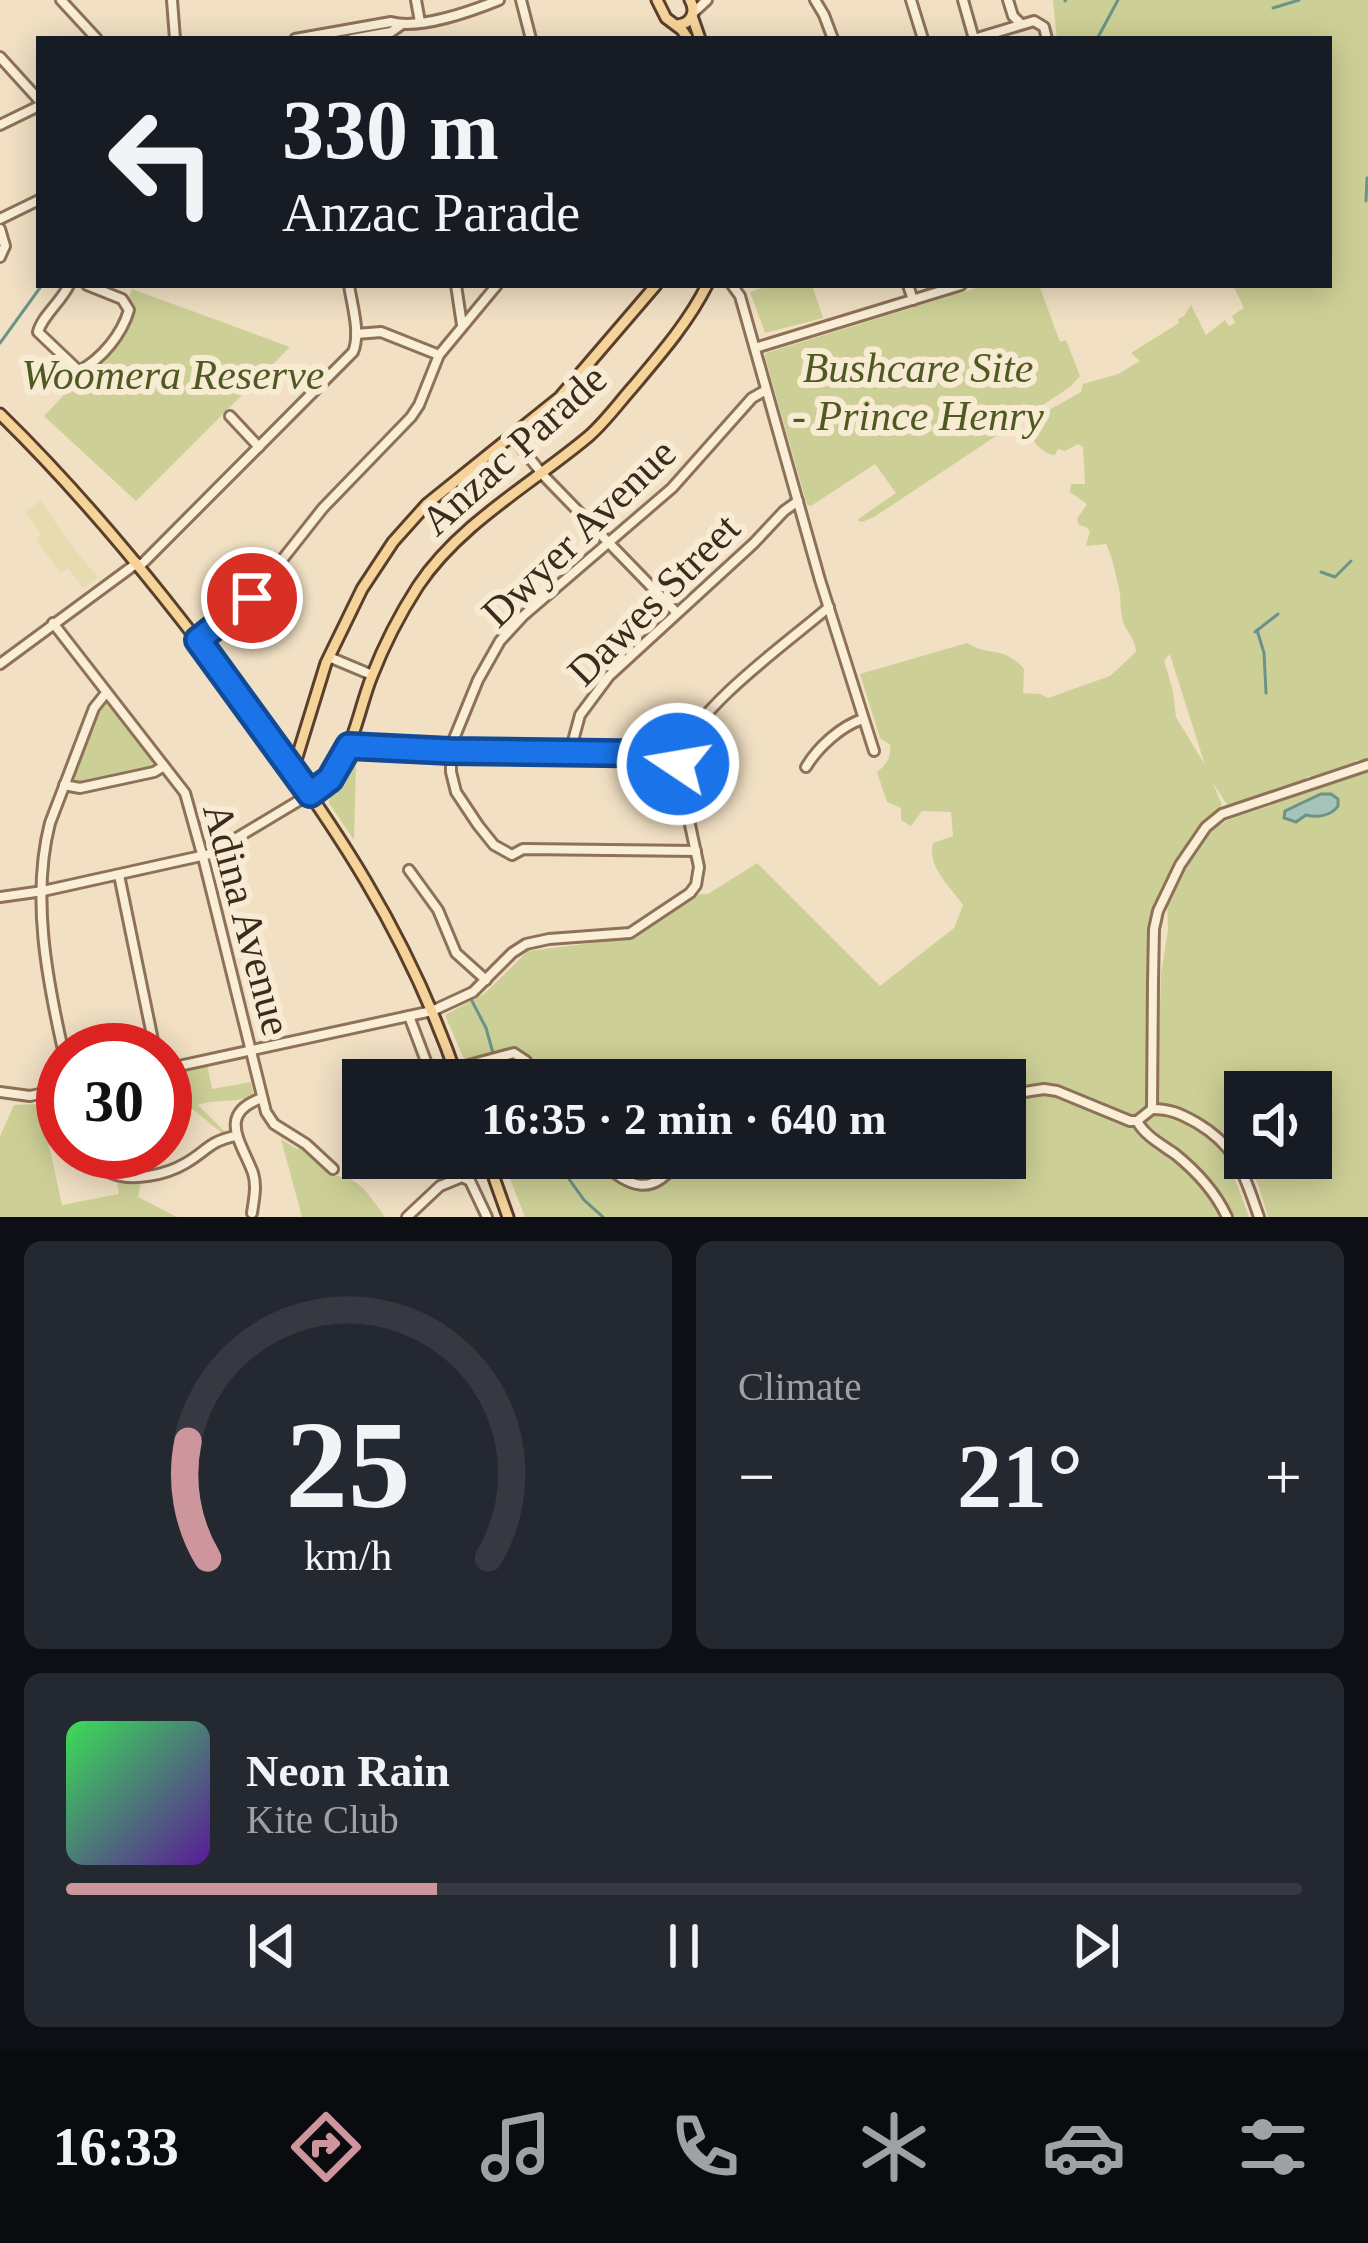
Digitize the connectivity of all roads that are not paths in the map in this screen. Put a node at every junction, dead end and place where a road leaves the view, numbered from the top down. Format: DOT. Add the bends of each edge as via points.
graph roads {
  1 [pos="63,0"];
  2 [pos="172,0"];
  3 [pos="416,0"];
  4 [pos="499,0"];
  5 [pos="520,0"];
  6 [pos="657,0"];
  7 [pos="707,0"];
  8 [pos="815,0"];
  9 [pos="911,0"];
  10 [pos="963,0"];
  11 [pos="1008,0"];
  12 [pos="666,6"];
  13 [pos="692,9"];
  14 [pos="420,22"];
  15 [pos="401,25"];
  16 [pos="677,25"];
  17 [pos="1021,25"];
  18 [pos="96,36"];
  19 [pos="175,36"];
  20 [pos="324,36"];
  21 [pos="369,36"];
  22 [pos="530,36"];
  23 [pos="686,36"];
  24 [pos="831,36"];
  25 [pos="922,36"];
  26 [pos="973,36"];
  27 [pos="984,36"];
  28 [pos="1046,36"];
  29 [pos="0,57"];
  30 [pos="36,99"];
  31 [pos="36,105"];
  32 [pos="0,125"];
  33 [pos="36,201"];
  34 [pos="0,219"];
  35 [pos="0,230"];
  36 [pos="0,257"];
  37 [pos="67,288"];
  38 [pos="94,288"];
  39 [pos="349,288"];
  40 [pos="457,288"];
  41 [pos="495,288"];
  42 [pos="653,288"];
  43 [pos="705,288"];
  44 [pos="734,288"];
  45 [pos="909,288"];
  46 [pos="952,288"];
  47 [pos="913,300"];
  48 [pos="463,327"];
  49 [pos="356,334"];
  50 [pos="754,348"];
  51 [pos="439,355"];
  52 [pos="766,390"];
  53 [pos="0,414"];
  54 [pos="230,416"];
  55 [pos="512,436"];
  56 [pos="259,447"];
  57 [pos="542,474"];
  58 [pos="798,502"];
  59 [pos="609,544"];
  60 [pos="138,564"];
  61 [pos="829,607"];
  62 [pos="676,612"];
  63 [pos="53,623"];
  64 [pos="198,640"];
  65 [pos="329,657"];
  66 [pos="0,664"];
  67 [pos="372,675"];
  68 [pos="106,693"];
  69 [pos="862,719"];
  70 [pos="349,746"];
  71 [pos="450,751"];
  72 [pos="569,752"];
  73 [pos="874,752"];
  74 [pos="679,754"];
  75 [pos="1368,765"];
  76 [pos="164,766"];
  77 [pos="806,766"];
  78 [pos="293,770"];
  79 [pos="330,779"];
  80 [pos="64,785"];
  81 [pos="310,794"];
  82 [pos="322,812"];
  83 [pos="697,851"];
  84 [pos="203,856"];
  85 [pos="409,870"];
  86 [pos="118,875"];
  87 [pos="43,891"];
  88 [pos="0,897"];
  89 [pos="486,980"];
  90 [pos="432,1011"];
  91 [pos="409,1016"];
  92 [pos="57,1023"];
  93 [pos="149,1023"];
  94 [pos="252,1050"];
  95 [pos="426,1059"];
  96 [pos="450,1059"];
  97 [pos="496,1059"];
  98 [pos="524,1059"];
  99 [pos="192,1063"];
  100 [pos="0,1092"];
  101 [pos="1026,1092"];
  102 [pos="36,1095"];
  103 [pos="262,1098"];
  104 [pos="1152,1109"];
  105 [pos="1137,1121"];
  106 [pos="235,1136"];
  107 [pos="192,1157"];
  108 [pos="333,1169"];
  109 [pos="494,1179"];
  110 [pos="621,1179"];
  111 [pos="663,1179"];
  112 [pos="502,1200"];
  113 [pos="486,1212"];
  114 [pos="252,1213"];
  115 [pos="407,1217"];
  116 [pos="508,1217"];
  117 [pos="1227,1217"];
  118 [pos="1259,1217"];
  1 -- 18 [label="street"];
  2 -- 19 [label="street"];
  3 -- 14 [label="street"];
  4 -- 14 [label="street"];
  5 -- 22 [label="street"];
  6 -- 12 [label="main road"];
  7 -- 13 [label="street"];
  8 -- 24 [label="street"];
  9 -- 25 [label="street"];
  10 -- 26 [label="street"];
  11 -- 17 [label="street"];
  12 -- 16 [label="main road"];
  13 -- 16 [label="main road"];
  14 -- 15 [label="street"];
  15 -- 20 [label="street"];
  15 -- 21 [label="street"];
  16 -- 23 [label="main road"];
  17 -- 27 [label="street"];
  17 -- 28 [label="street" via="1039,23"];
  29 -- 30 [label="street"];
  31 -- 32 [label="street"];
  33 -- 34 [label="street"];
  35 -- 36 [label="street"];
  37 -- 38 [label="street" via="38,332 79,371 119,334 129,310"];
  39 -- 49 [label="street"];
  40 -- 48 [label="street"];
  41 -- 48 [label="street"];
  42 -- 55 [label="main road, Anzac Parade" via="560,397"];
  43 -- 57 [label="main road, Anzac Parade" via="603,422"];
  44 -- 50 [label="street"];
  45 -- 47 [label="street"];
  46 -- 47 [label="street"];
  47 -- 50 [label="street"];
  48 -- 51 [label="street"];
  49 -- 51 [label="street" via="381,332"];
  49 -- 56 [label="street" via="353,352"];
  50 -- 52 [label="street"];
  51 -- 64 [label="street" via="411,417 323,508 252,598"];
  52 -- 58 [label="street"];
  52 -- 59 [label="street, Dwyer Avenue"];
  53 -- 60 [label="main road"];
  54 -- 56 [label="street"];
  55 -- 57 [label="street"];
  55 -- 65 [label="main road, Anzac Parade" via="404,529"];
  56 -- 60 [label="street"];
  57 -- 59 [label="street"];
  57 -- 67 [label="main road, Anzac Parade" via="438,559"];
  58 -- 61 [label="street"];
  58 -- 62 [label="street, Dawes Street"];
  59 -- 62 [label="street"];
  59 -- 71 [label="street, Dwyer Avenue" via="500,640"];
  60 -- 63 [label="street"];
  60 -- 64 [label="main road"];
  61 -- 69 [label="street"];
  61 -- 74 [label="street" via="716,706"];
  62 -- 72 [label="street, Dawes Street" via="594,694"];
  63 -- 66 [label="street"];
  63 -- 68 [label="street, Adina Avenue"];
  64 -- 78 [label="main road"];
  65 -- 67 [label="street"];
  65 -- 78 [label="main road, Anzac Parade"];
  67 -- 70 [label="main road, Anzac Parade"];
  68 -- 76 [label="street, Adina Avenue"];
  68 -- 80 [label="street"];
  69 -- 73 [label="street"];
  69 -- 77 [label="street"];
  70 -- 71 [label="street"];
  70 -- 79 [label="main road, Anzac Parade"];
  71 -- 72 [label="street"];
  71 -- 83 [label="street" via="463,804 494,845 512,855 523,848"];
  72 -- 74 [label="street"];
  74 -- 83 [label="street"];
  75 -- 104 [label="street" via="1222,814 1180,866 1154,928"];
  76 -- 80 [label="street"];
  76 -- 84 [label="street, Adina Avenue" via="184,793"];
  78 -- 81 [label="main road"];
  79 -- 81 [label="main road, Anzac Parade"];
  79 -- 82 [label="main road"];
  80 -- 87 [label="street" via="47,834"];
  81 -- 82 [label="main road"];
  81 -- 84 [label="street"];
  82 -- 90 [label="main road" via="394,926"];
  83 -- 89 [label="street" via="699,876 690,893 641,928 526,944"];
  84 -- 86 [label="street"];
  84 -- 94 [label="street, Adina Avenue"];
  85 -- 89 [label="street" via="456,952"];
  86 -- 87 [label="street"];
  86 -- 93 [label="street"];
  87 -- 88 [label="street"];
  87 -- 92 [label="street" via="45,971"];
  89 -- 90 [label="street"];
  90 -- 91 [label="street"];
  90 -- 96 [label="main road"];
  91 -- 94 [label="street"];
  91 -- 95 [label="street"];
  94 -- 99 [label="street"];
  94 -- 103 [label="street, Adina Avenue"];
  97 -- 98 [label="street"];
  100 -- 102 [label="street"];
  101 -- 105 [label="street" via="1057,1091"];
  103 -- 106 [label="street" via="243,1108"];
  103 -- 108 [label="street, Adina Avenue" via="274,1124"];
  104 -- 105 [label="street"];
  104 -- 118 [label="street" via="1174,1110 1222,1140"];
  105 -- 117 [label="street" via="1202,1180"];
  106 -- 107 [label="street"];
  106 -- 114 [label="street" via="253,1173"];
  109 -- 112 [label="main road"];
  110 -- 111 [label="street"];
  112 -- 113 [label="street"];
  112 -- 116 [label="main road"];
  113 -- 115 [label="street" via="462,1177"];
}
